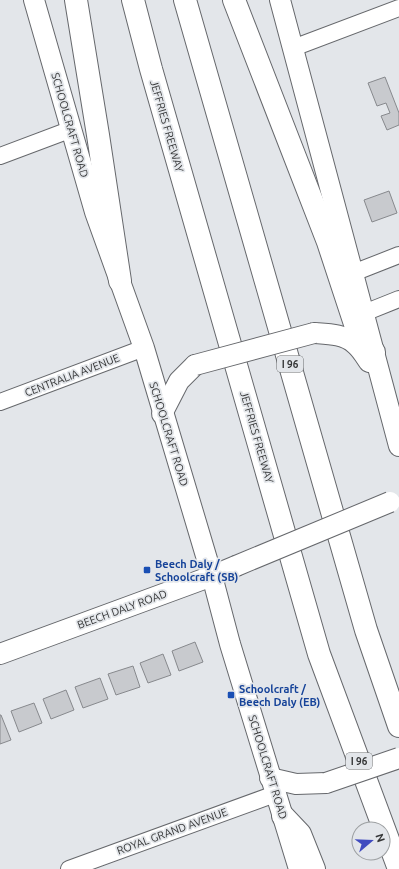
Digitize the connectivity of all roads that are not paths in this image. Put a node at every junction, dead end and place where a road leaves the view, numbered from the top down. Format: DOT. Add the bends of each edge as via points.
graph roads {
  1 [pos="34,0"];
  2 [pos="76,0"];
  3 [pos="133,0"];
  4 [pos="185,0"];
  5 [pos="234,0"];
  6 [pos="280,0"];
  7 [pos="399,8"];
  8 [pos="293,48"];
  9 [pos="72,129"];
  10 [pos="0,156"];
  11 [pos="399,255"];
  12 [pos="353,273"];
  13 [pos="120,281"];
  14 [pos="399,299"];
  15 [pos="364,313"];
  16 [pos="144,348"];
  17 [pos="374,352"];
  18 [pos="381,377"];
  19 [pos="393,397"];
  20 [pos="0,402"];
  21 [pos="162,414"];
  22 [pos="399,446"];
  23 [pos="395,500"];
  24 [pos="212,576"];
  25 [pos="0,654"];
  26 [pos="399,726"];
  27 [pos="399,758"];
  28 [pos="273,786"];
  29 [pos="283,816"];
  30 [pos="69,869"];
  31 [pos="299,869"];
  32 [pos="314,869"];
  33 [pos="399,869"];
  1 -- 9 [label="main road, SCHOOLCRAFT ROAD"];
  2 -- 13 [label="highway"];
  3 -- 33 [label="highway, JEFFRIES FREEWAY / I 96" via="319,654"];
  4 -- 26 [label="highway, I 96" via="366,630"];
  5 -- 17 [label="highway" via="328,242 358,333"];
  6 -- 8 [label="main road"];
  7 -- 8 [label="street"];
  8 -- 12 [label="main road"];
  9 -- 10 [label="street"];
  9 -- 13 [label="main road, SCHOOLCRAFT ROAD" via="95,212"];
  11 -- 12 [label="street"];
  12 -- 15 [label="main road"];
  13 -- 16 [label="main road, SCHOOLCRAFT ROAD"];
  14 -- 15 [label="street"];
  15 -- 17 [label="main road"];
  16 -- 20 [label="street, CENTRALIA AVENUE"];
  16 -- 21 [label="main road, SCHOOLCRAFT ROAD"];
  17 -- 18 [label="main road"];
  18 -- 19 [label="main road"];
  18 -- 21 [label="main road, bridge" via="355,344 341,336 314,334 195,365 178,381"];
  19 -- 22 [label="main road"];
  21 -- 24 [label="main road, SCHOOLCRAFT ROAD"];
  23 -- 24 [label="main road, BEECH DALY ROAD, bridge"];
  24 -- 25 [label="main road, BEECH DALY ROAD"];
  24 -- 28 [label="main road, SCHOOLCRAFT ROAD"];
  27 -- 28 [label="main road, bridge" via="326,783"];
  28 -- 29 [label="main road, SCHOOLCRAFT ROAD"];
  28 -- 30 [label="street, ROYAL GRAND AVENUE"];
  29 -- 31 [label="main road, SCHOOLCRAFT ROAD"];
  29 -- 32 [label="highway" via="300,834"];
}
